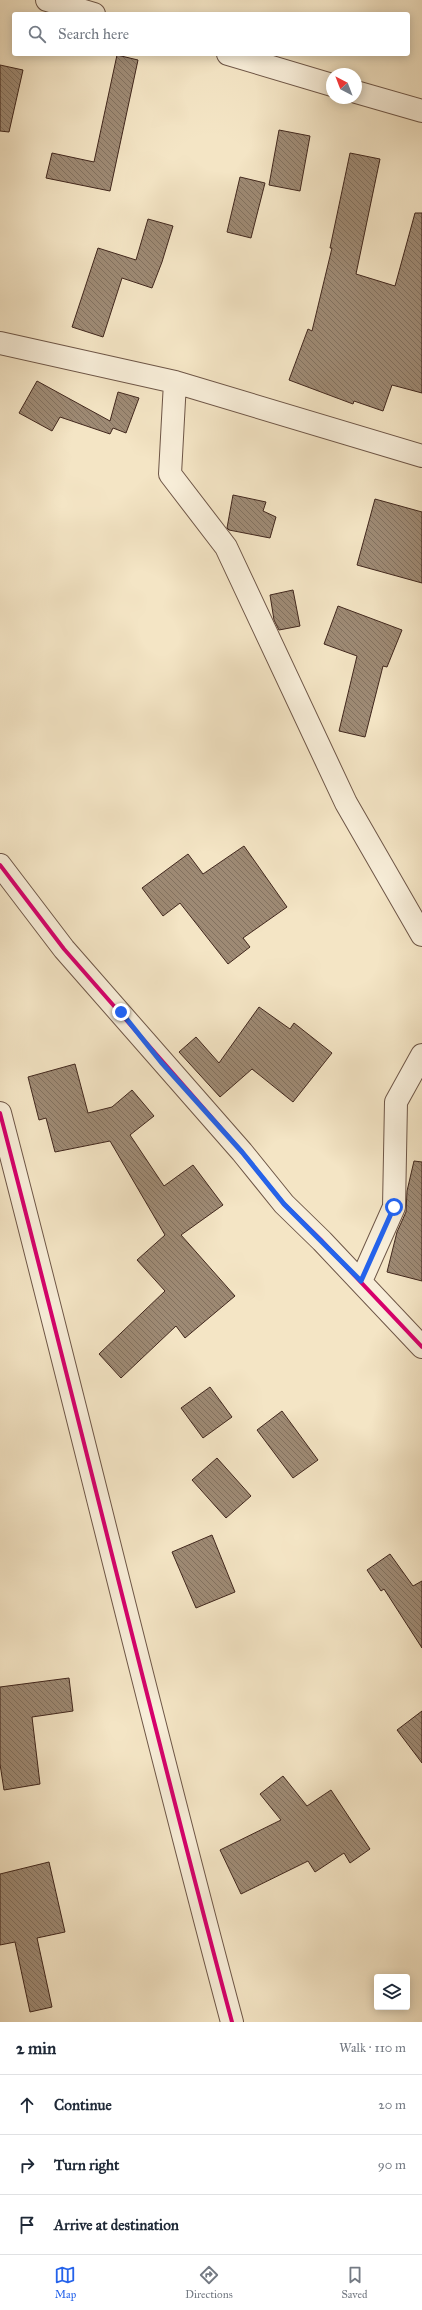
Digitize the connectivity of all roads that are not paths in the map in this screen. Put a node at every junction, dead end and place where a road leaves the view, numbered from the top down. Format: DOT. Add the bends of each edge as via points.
graph roads {
  1 [pos="47,0"];
  2 [pos="87,12"];
  3 [pos="235,56"];
  4 [pos="326,83"];
  5 [pos="362,94"];
  6 [pos="422,111"];
  7 [pos="0,343"];
  8 [pos="175,382"];
  9 [pos="422,456"];
  10 [pos="0,865"];
  11 [pos="422,935"];
  12 [pos="422,1054"];
  13 [pos="0,1113"];
  14 [pos="361,1281"];
  15 [pos="422,1347"];
  16 [pos="232,2022"];
  1 -- 2 [label="street"];
  3 -- 4 [label="street"];
  5 -- 6 [label="street"];
  7 -- 8 [label="street"];
  8 -- 9 [label="street"];
  8 -- 11 [label="street" via="170,474 226,547 346,803"];
  10 -- 14 [label="street" via="64,949 242,1152 284,1204"];
  12 -- 14 [label="street" via="396,1102 394,1207"];
  13 -- 16 [label="street" via="182,1836"];
  14 -- 15 [label="street"];
}
